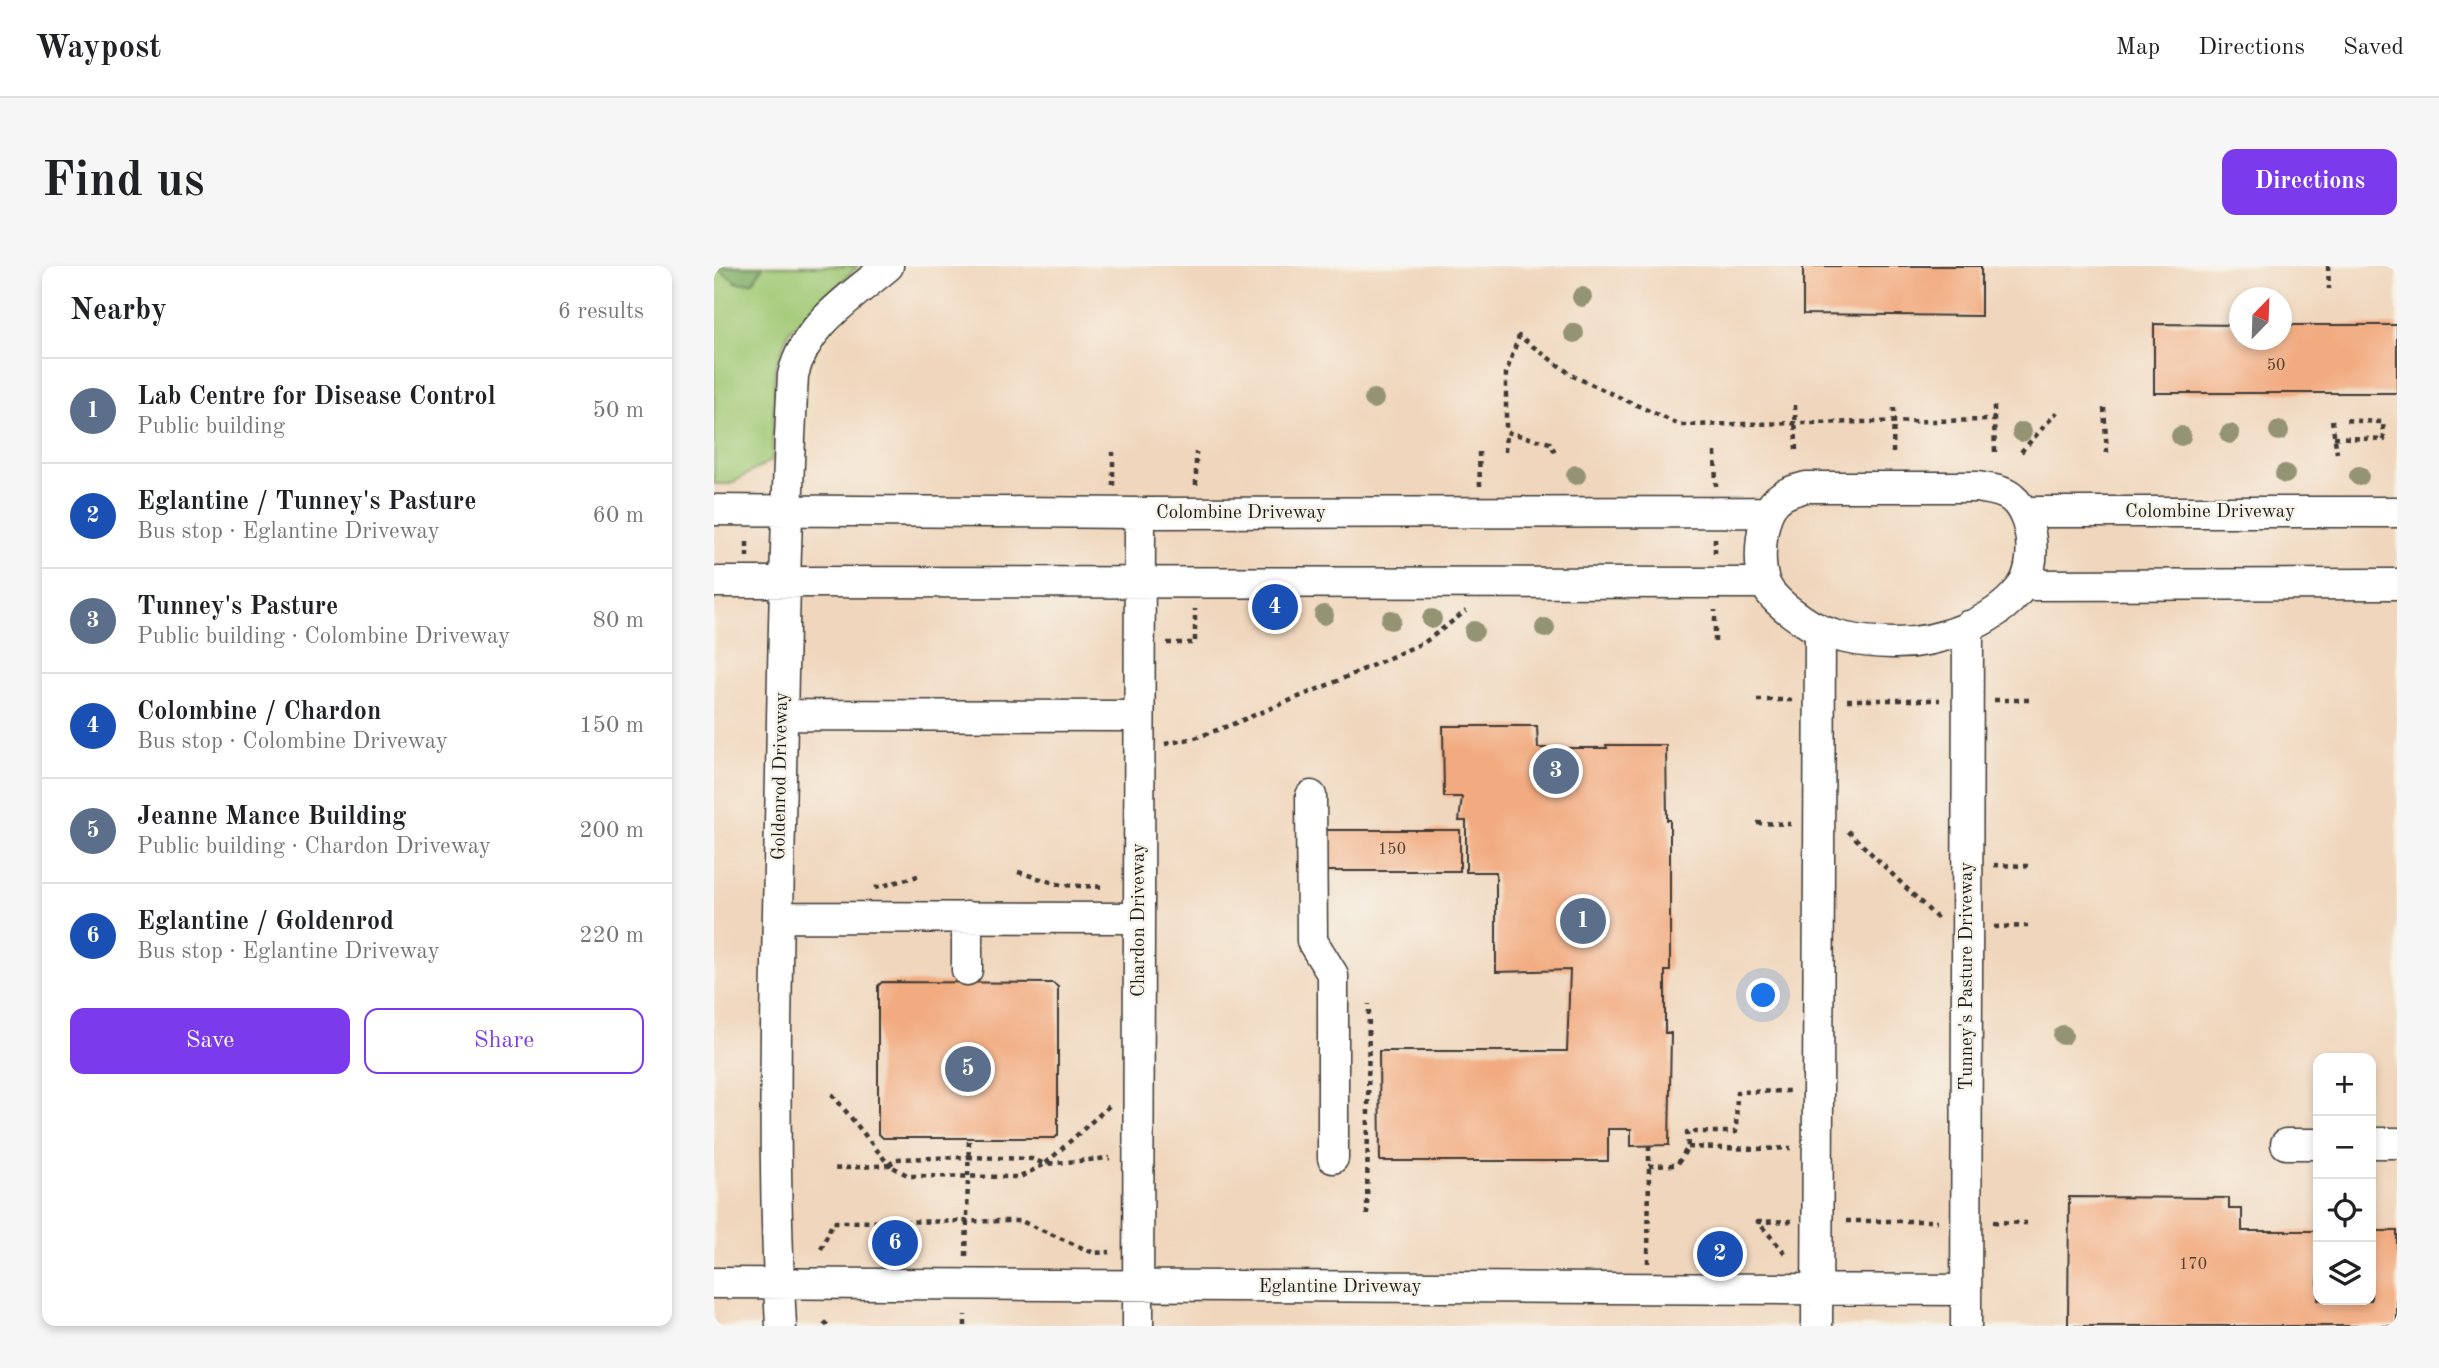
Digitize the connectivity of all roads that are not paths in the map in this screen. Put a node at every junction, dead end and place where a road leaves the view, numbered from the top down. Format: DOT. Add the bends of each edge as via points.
graph roads {
  1 [pos="888,266"];
  2 [pos="714,510"];
  3 [pos="786,510"];
  4 [pos="1768,512"];
  5 [pos="2023,512"];
  6 [pos="2397,512"];
  7 [pos="1140,513"];
  8 [pos="714,582"];
  9 [pos="785,582"];
  10 [pos="1765,583"];
  11 [pos="1140,584"];
  12 [pos="2397,584"];
  13 [pos="2023,585"];
  14 [pos="1968,626"];
  15 [pos="1820,631"];
  16 [pos="782,715"];
  17 [pos="1139,716"];
  18 [pos="1311,796"];
  19 [pos="778,917"];
  20 [pos="967,917"];
  21 [pos="1139,918"];
  22 [pos="967,970"];
  23 [pos="2376,1143"];
  24 [pos="2397,1143"];
  25 [pos="2286,1144"];
  26 [pos="2313,1144"];
  27 [pos="1333,1158"];
  28 [pos="714,1283"];
  29 [pos="779,1284"];
  30 [pos="1139,1286"];
  31 [pos="1817,1289"];
  32 [pos="1966,1290"];
  33 [pos="781,1326"];
  34 [pos="1138,1326"];
  35 [pos="1817,1326"];
  36 [pos="1966,1326"];
  1 -- 3 [label="street, Goldenrod Driveway" via="817,326 798,357"];
  2 -- 3 [label="street, Colombine Driveway"];
  3 -- 7 [label="street, Colombine Driveway"];
  3 -- 9 [label="street, Goldenrod Driveway"];
  4 -- 5 [label="street" via="1777,500 1806,487 1977,487 2012,498"];
  4 -- 7 [label="street, Colombine Driveway"];
  4 -- 10 [label="street" via="1762,534"];
  5 -- 6 [label="street, Colombine Driveway"];
  5 -- 13 [label="street" via="2030,536 2030,564"];
  7 -- 11 [label="street, Chardon Driveway"];
  8 -- 9 [label="street"];
  9 -- 11 [label="street"];
  9 -- 16 [label="street, Goldenrod Driveway"];
  10 -- 11 [label="street"];
  10 -- 15 [label="street" via="1780,602"];
  11 -- 17 [label="street, Chardon Driveway"];
  12 -- 13 [label="street"];
  13 -- 14 [label="street" via="2010,600"];
  14 -- 15 [label="street" via="1932,640 1894,643"];
  14 -- 32 [label="street, Tunney's Pasture Driveway"];
  15 -- 31 [label="street"];
  16 -- 17 [label="street"];
  16 -- 19 [label="street, Goldenrod Driveway"];
  17 -- 21 [label="street, Chardon Driveway"];
  18 -- 27 [label="street" via="1312,941 1333,975"];
  19 -- 20 [label="street"];
  19 -- 29 [label="street, Goldenrod Driveway"];
  20 -- 21 [label="street"];
  20 -- 22 [label="street"];
  21 -- 30 [label="street, Chardon Driveway"];
  23 -- 24 [label="street"];
  25 -- 26 [label="street"];
  28 -- 29 [label="street, Eglantine Driveway"];
  29 -- 30 [label="street, Eglantine Driveway"];
  29 -- 33 [label="street, Goldenrod Driveway"];
  30 -- 31 [label="street, Eglantine Driveway"];
  30 -- 34 [label="street, Chardon Driveway"];
  31 -- 32 [label="street, Eglantine Driveway"];
  31 -- 35 [label="street"];
  32 -- 36 [label="street, Tunney's Pasture Driveway"];
}
